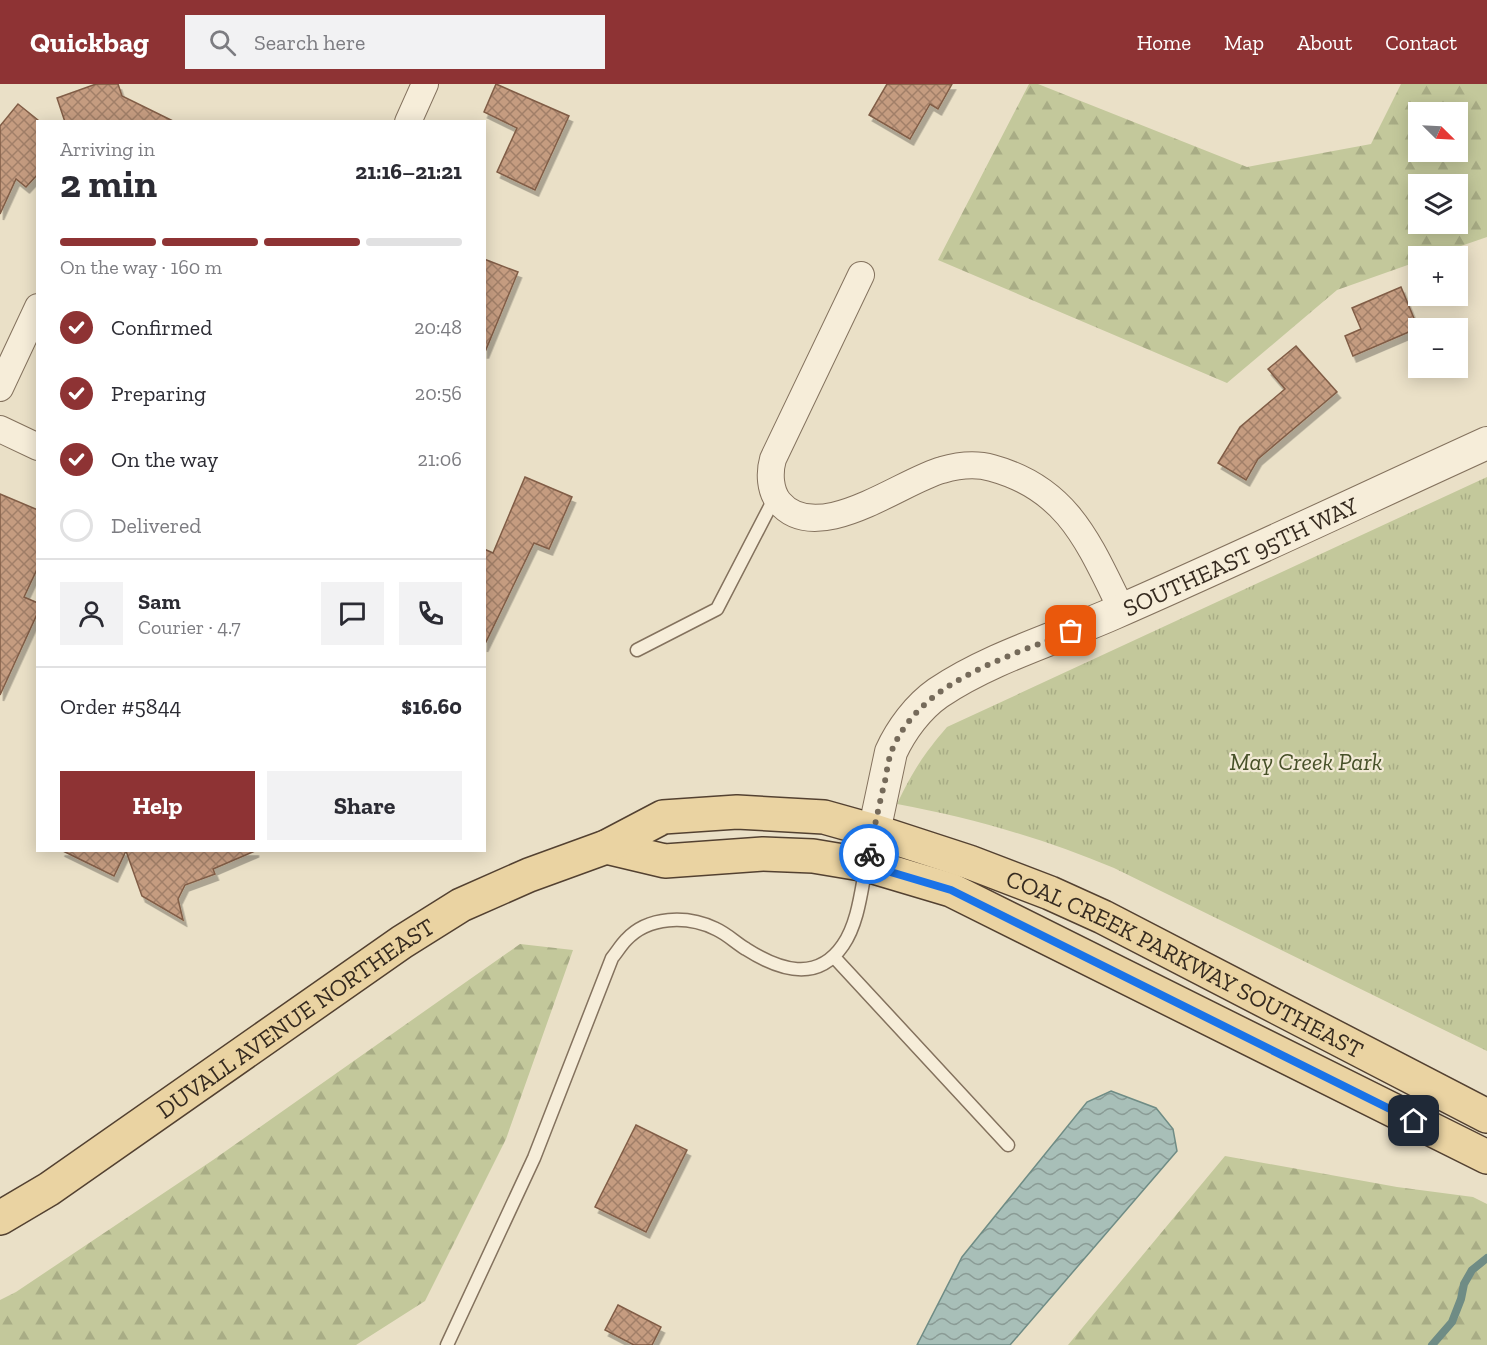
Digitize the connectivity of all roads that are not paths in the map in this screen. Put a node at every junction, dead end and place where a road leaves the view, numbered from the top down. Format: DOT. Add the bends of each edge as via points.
graph roads {
  1 [pos="425,84"];
  2 [pos="409,120"];
  3 [pos="861,275"];
  4 [pos="36,312"];
  5 [pos="0,388"];
  6 [pos="0,429"];
  7 [pos="1487,443"];
  8 [pos="36,446"];
  9 [pos="775,497"];
  10 [pos="1122,609"];
  11 [pos="637,650"];
  12 [pos="874,831"];
  13 [pos="606,847"];
  14 [pos="867,865"];
  15 [pos="834,957"];
  16 [pos="1487,1116"];
  17 [pos="1008,1145"];
  18 [pos="1482,1155"];
  19 [pos="0,1218"];
  20 [pos="447,1345"];
  1 -- 2 [label="street"];
  3 -- 9 [label="street" via="773,459 770,472"];
  4 -- 5 [label="street"];
  6 -- 8 [label="street"];
  7 -- 10 [label="street, SOUTHEAST 95TH WAY"];
  9 -- 10 [label="street" via="795,515 828,517 941,470 972,464 993,468 1042,491 1074,519"];
  9 -- 11 [label="lane" via="717,609"];
  10 -- 12 [label="street, SOUTHEAST 95TH WAY" via="969,674 936,694 898,736"];
  12 -- 13 [label="main road, DUVALL AVENUE NORTHEAST" via="824,817 737,812 663,817"];
  12 -- 14 [label="street, SOUTHEAST 95TH WAY"];
  12 -- 16 [label="main road, COAL CREEK PARKWAY SOUTHEAST" via="1030,885 1102,917"];
  13 -- 14 [label="main road, COAL CREEK PARKWAY SOUTHEAST" via="665,861 763,854 813,856"];
  13 -- 19 [label="main road, DUVALL AVENUE NORTHEAST" via="461,905 402,942 49,1190"];
  14 -- 15 [label="lane" via="852,926"];
  14 -- 18 [label="main road, COAL CREEK PARKWAY SOUTHEAST" via="951,890"];
  15 -- 17 [label="lane"];
  15 -- 20 [label="lane" via="821,967 794,969 775,964 714,928 670,919 650,923 627,938 612,958 534,1158"];
}
